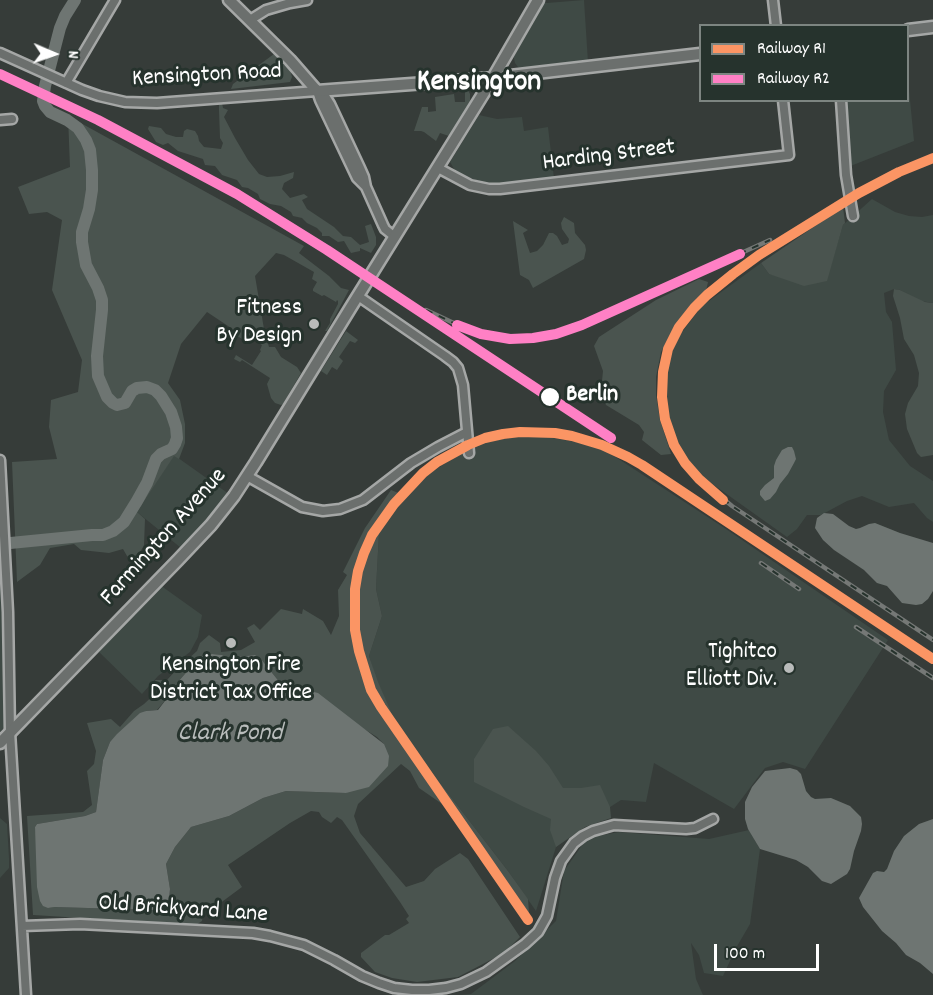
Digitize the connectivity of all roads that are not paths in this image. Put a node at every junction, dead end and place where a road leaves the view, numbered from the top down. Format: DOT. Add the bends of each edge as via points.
graph roads {
  1 [pos="115,0"];
  2 [pos="229,0"];
  3 [pos="307,0"];
  4 [pos="538,0"];
  5 [pos="773,0"];
  6 [pos="249,20"];
  7 [pos="776,24"];
  8 [pos="933,27"];
  9 [pos="909,30"];
  10 [pos="0,52"];
  11 [pos="699,54"];
  12 [pos="493,78"];
  13 [pos="66,83"];
  14 [pos="317,91"];
  15 [pos="783,102"];
  16 [pos="840,102"];
  17 [pos="12,119"];
  18 [pos="0,120"];
  19 [pos="438,168"];
  20 [pos="853,216"];
  21 [pos="395,237"];
  22 [pos="358,296"];
  23 [pos="467,432"];
  24 [pos="469,453"];
  25 [pos="0,460"];
  26 [pos="247,477"];
  27 [pos="10,732"];
  28 [pos="0,743"];
  29 [pos="713,819"];
  30 [pos="22,926"];
  31 [pos="26,995"];
  1 -- 13 [label="street"];
  2 -- 6 [label="main road"];
  3 -- 6 [label="street" via="266,10"];
  4 -- 12 [label="main road, Farmington Avenue"];
  5 -- 7 [label="street"];
  6 -- 14 [label="main road"];
  8 -- 9 [label="main road"];
  10 -- 13 [label="street, Kensington Road"];
  11 -- 12 [label="main road"];
  12 -- 14 [label="main road"];
  12 -- 19 [label="main road, Farmington Avenue"];
  13 -- 14 [label="street, Kensington Road" via="107,98 140,103"];
  14 -- 21 [label="street" via="349,152 358,180 366,187 385,229"];
  15 -- 19 [label="street, Harding Street" via="789,156 500,189 470,185"];
  16 -- 20 [label="street"];
  17 -- 18 [label="street"];
  19 -- 21 [label="main road, Farmington Avenue"];
  21 -- 22 [label="main road, Farmington Avenue"];
  22 -- 23 [label="street" via="458,368 463,382"];
  22 -- 26 [label="main road, Farmington Avenue"];
  23 -- 24 [label="street"];
  23 -- 26 [label="street" via="416,460 363,500 339,509 319,511 302,507"];
  25 -- 27 [label="street"];
  26 -- 27 [label="main road, Farmington Avenue" via="189,549"];
  27 -- 28 [label="main road, Farmington Avenue"];
  27 -- 30 [label="street"];
  29 -- 30 [label="street, Old Brickyard Lane" via="686,829 614,825 583,836 561,861 547,916 537,932 486,972 446,988 394,988 304,945 253,933 80,924"];
  30 -- 31 [label="street"];
}
